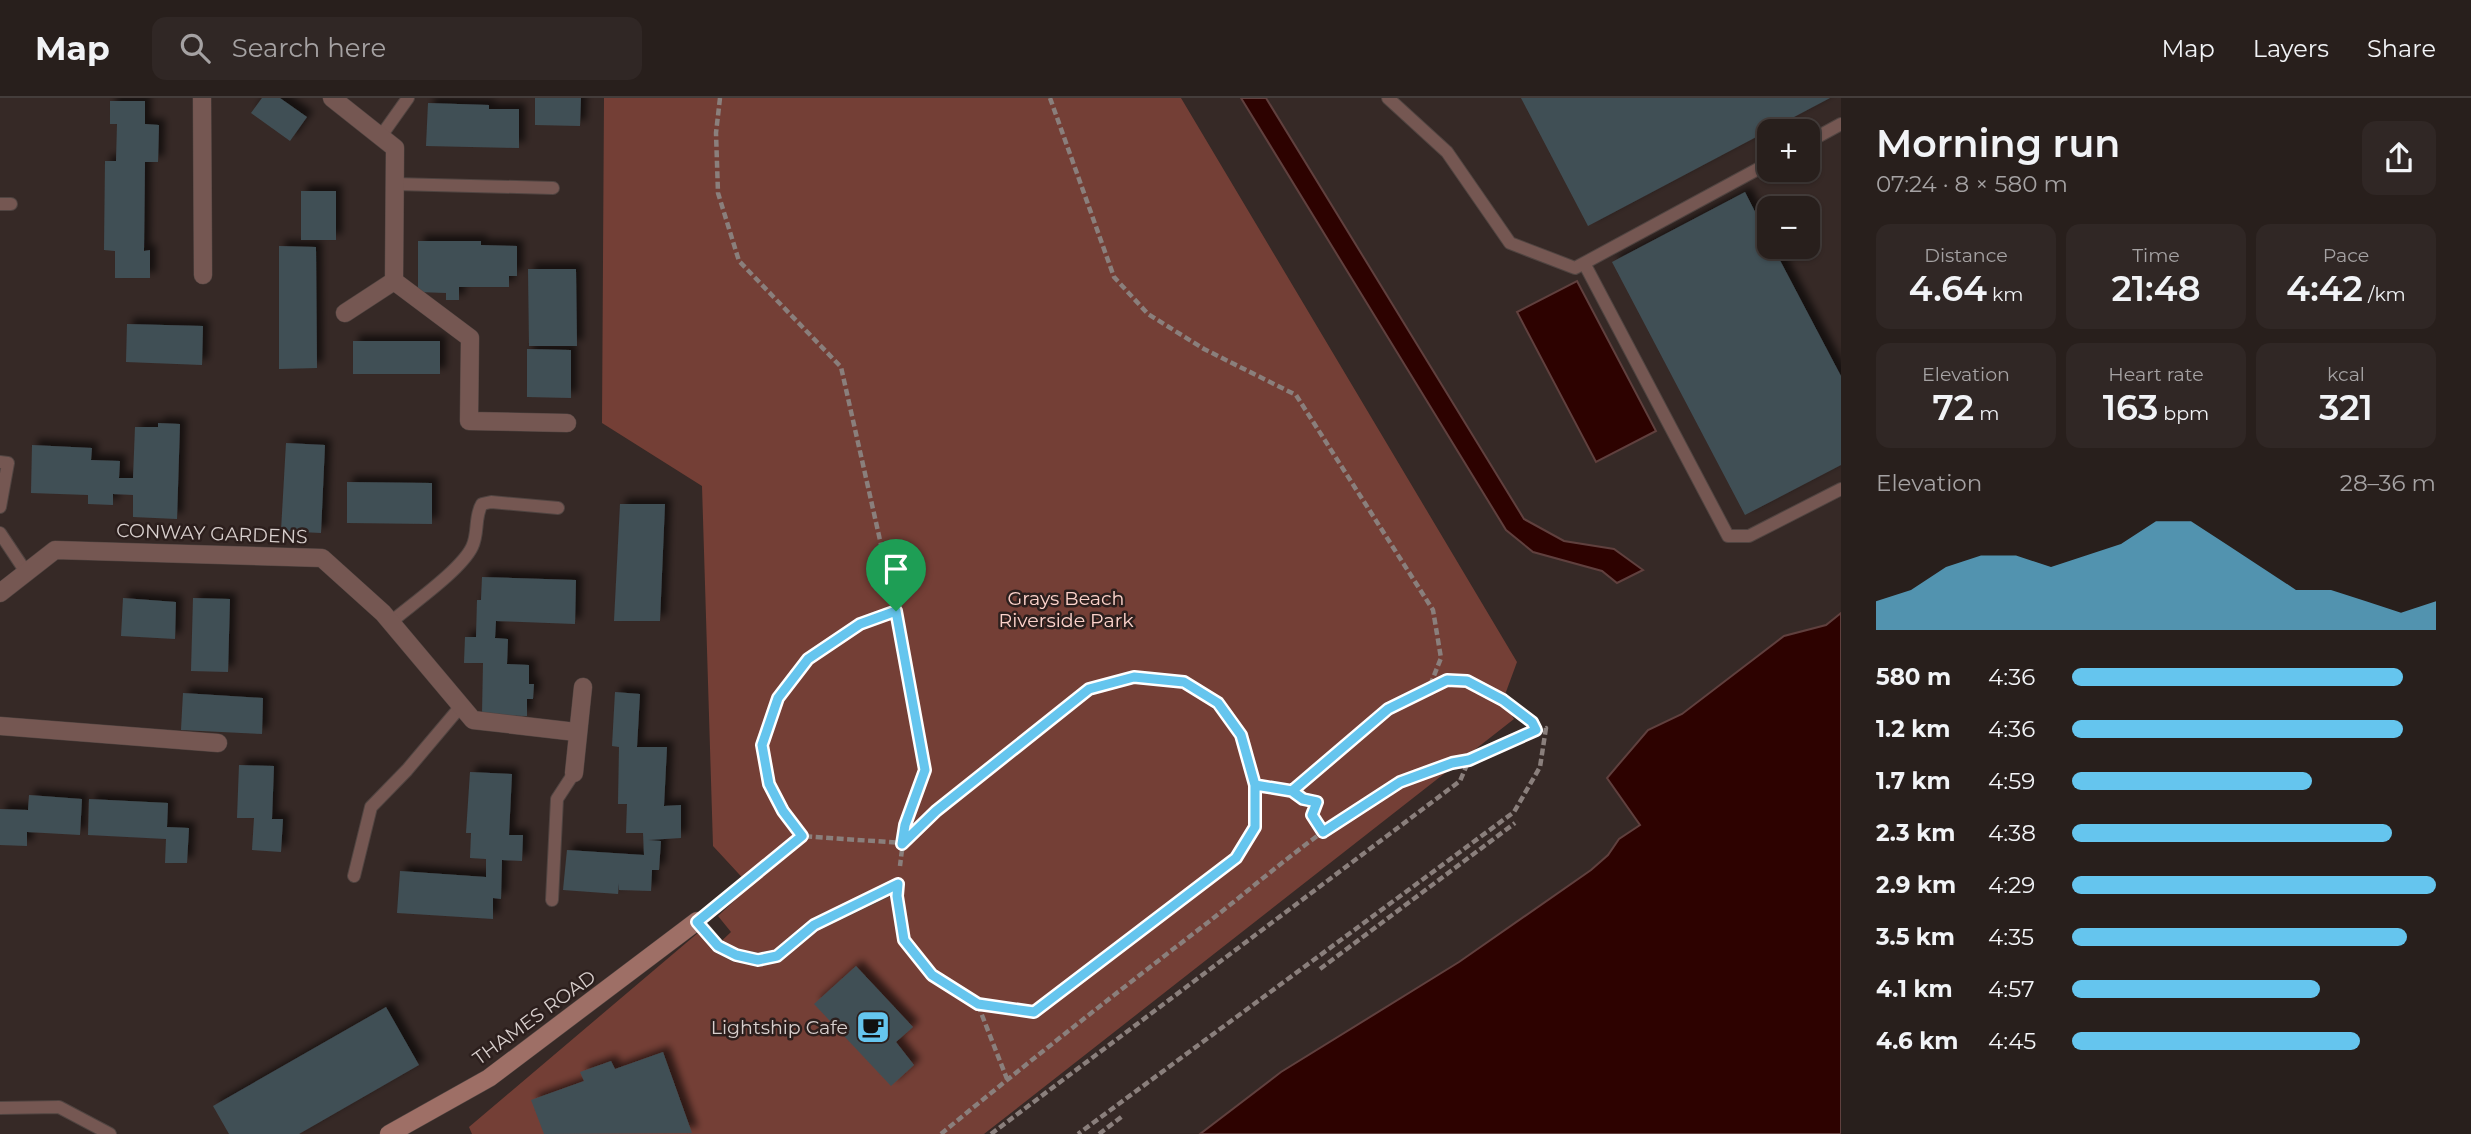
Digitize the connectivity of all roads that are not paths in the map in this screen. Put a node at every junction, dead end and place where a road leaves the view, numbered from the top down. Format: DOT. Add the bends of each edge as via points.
graph roads {
  1 [pos="202,98"];
  2 [pos="332,98"];
  3 [pos="408,98"];
  4 [pos="1388,98"];
  5 [pos="1841,124"];
  6 [pos="1820,135"];
  7 [pos="381,136"];
  8 [pos="1757,169"];
  9 [pos="395,184"];
  10 [pos="552,188"];
  11 [pos="1584,263"];
  12 [pos="204,275"];
  13 [pos="394,281"];
  14 [pos="345,313"];
  15 [pos="567,423"];
  16 [pos="0,462"];
  17 [pos="1841,489"];
  18 [pos="0,507"];
  19 [pos="558,508"];
  20 [pos="0,533"];
  21 [pos="26,572"];
  22 [pos="0,593"];
  23 [pos="391,622"];
  24 [pos="583,687"];
  25 [pos="461,706"];
  26 [pos="0,726"];
  27 [pos="576,732"];
  28 [pos="218,743"];
  29 [pos="574,773"];
  30 [pos="354,876"];
  31 [pos="898,884"];
  32 [pos="552,900"];
  33 [pos="697,922"];
  34 [pos="0,1108"];
  35 [pos="110,1134"];
  36 [pos="389,1134"];
  1 -- 12 [label="street"];
  2 -- 7 [label="street"];
  3 -- 7 [label="lane"];
  4 -- 11 [label="lane" via="1447,152 1510,243 1575,268"];
  5 -- 6 [label="lane"];
  7 -- 9 [label="street" via="395,148"];
  8 -- 11 [label="lane"];
  9 -- 10 [label="lane"];
  9 -- 13 [label="street"];
  11 -- 17 [label="lane" via="1728,536 1749,536"];
  13 -- 14 [label="street"];
  13 -- 15 [label="street" via="470,338 469,421"];
  16 -- 18 [label="lane" via="8,463"];
  19 -- 23 [label="lane" via="482,504 472,548 462,561"];
  20 -- 21 [label="lane"];
  21 -- 22 [label="street, CONWAY GARDENS"];
  21 -- 23 [label="street, CONWAY GARDENS" via="55,550 322,558"];
  23 -- 25 [label="street, CONWAY GARDENS"];
  24 -- 27 [label="street"];
  25 -- 27 [label="street, CONWAY GARDENS" via="473,720"];
  25 -- 30 [label="lane" via="370,807"];
  26 -- 28 [label="street"];
  27 -- 29 [label="street"];
  29 -- 32 [label="lane" via="558,799"];
  31 -- 33 [label="lane" via="814,925 777,956 758,960 718,946"];
  33 -- 36 [label="main road, THAMES ROAD" via="489,1078"];
  34 -- 35 [label="lane" via="59,1107"];
}
